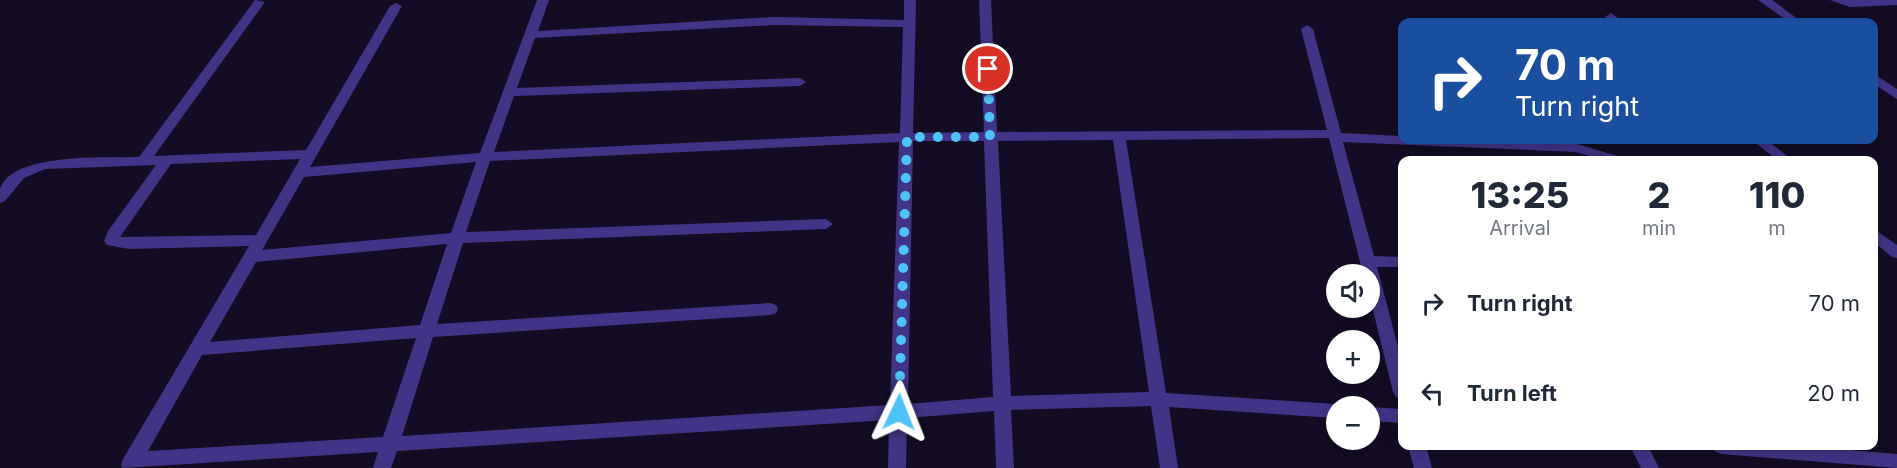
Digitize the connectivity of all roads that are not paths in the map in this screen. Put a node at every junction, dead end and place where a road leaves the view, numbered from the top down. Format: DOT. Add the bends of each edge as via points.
graph roads {
  1 [pos="543,0"];
  2 [pos="910,0"];
  3 [pos="985,0"];
  4 [pos="1764,0"];
  5 [pos="1836,0"];
  6 [pos="259,2"];
  7 [pos="1897,2"];
  8 [pos="396,6"];
  9 [pos="1790,18"];
  10 [pos="909,24"];
  11 [pos="1307,29"];
  12 [pos="530,35"];
  13 [pos="1878,81"];
  14 [pos="800,82"];
  15 [pos="509,92"];
  16 [pos="1897,94"];
  17 [pos="1119,136"];
  18 [pos="1335,136"];
  19 [pos="907,137"];
  20 [pos="990,137"];
  21 [pos="1398,139"];
  22 [pos="1496,144"];
  23 [pos="1764,144"];
  24 [pos="310,154"];
  25 [pos="1603,156"];
  26 [pos="1780,156"];
  27 [pos="485,157"];
  28 [pos="167,160"];
  29 [pos="143,161"];
  30 [pos="299,173"];
  31 [pos="0,198"];
  32 [pos="826,224"];
  33 [pos="1878,237"];
  34 [pos="457,238"];
  35 [pos="260,240"];
  36 [pos="1897,253"];
  37 [pos="250,257"];
  38 [pos="1368,261"];
  39 [pos="1398,262"];
  40 [pos="770,309"];
  41 [pos="427,331"];
  42 [pos="197,349"];
  43 [pos="1398,377"];
  44 [pos="1158,399"];
  45 [pos="1002,403"];
  46 [pos="1326,410"];
  47 [pos="899,412"];
  48 [pos="1380,415"];
  49 [pos="1398,416"];
  50 [pos="390,444"];
  51 [pos="1418,450"];
  52 [pos="1641,450"];
  53 [pos="1765,450"];
  54 [pos="1897,462"];
  55 [pos="130,464"];
  56 [pos="382,468"];
  57 [pos="897,468"];
  58 [pos="1005,468"];
  59 [pos="1169,468"];
  60 [pos="1423,468"];
  61 [pos="1650,468"];
  1 -- 12 [label="street"];
  2 -- 10 [label="street"];
  3 -- 20 [label="street"];
  4 -- 9 [label="street"];
  5 -- 7 [label="street" via="1850,4"];
  6 -- 29 [label="street"];
  8 -- 24 [label="street"];
  10 -- 12 [label="street" via="774,21"];
  10 -- 19 [label="street"];
  11 -- 18 [label="street"];
  12 -- 15 [label="street"];
  13 -- 16 [label="street"];
  14 -- 15 [label="street"];
  15 -- 27 [label="street"];
  17 -- 18 [label="street"];
  17 -- 20 [label="street"];
  17 -- 44 [label="street"];
  18 -- 21 [label="street"];
  18 -- 38 [label="street"];
  19 -- 20 [label="street"];
  19 -- 27 [label="street"];
  19 -- 47 [label="street"];
  20 -- 45 [label="street"];
  22 -- 25 [label="street" via="1577,148"];
  23 -- 26 [label="street"];
  24 -- 28 [label="street"];
  24 -- 30 [label="street"];
  27 -- 30 [label="street"];
  27 -- 34 [label="street"];
  28 -- 29 [label="street"];
  28 -- 35 [label="street" via="112,241 129,244"];
  29 -- 31 [label="street" via="43,165 19,175"];
  30 -- 35 [label="street"];
  32 -- 34 [label="street"];
  33 -- 36 [label="street"];
  34 -- 37 [label="street"];
  34 -- 41 [label="street"];
  35 -- 37 [label="street"];
  37 -- 42 [label="street"];
  38 -- 39 [label="street"];
  38 -- 43 [label="street"];
  40 -- 41 [label="street"];
  41 -- 42 [label="street"];
  41 -- 50 [label="street"];
  42 -- 55 [label="street"];
  44 -- 45 [label="street"];
  44 -- 46 [label="street"];
  44 -- 59 [label="street"];
  45 -- 47 [label="street"];
  45 -- 58 [label="street"];
  47 -- 50 [label="street"];
  47 -- 57 [label="street"];
  48 -- 49 [label="street"];
  50 -- 55 [label="street"];
  50 -- 56 [label="street"];
  51 -- 60 [label="street"];
  52 -- 61 [label="street"];
  53 -- 54 [label="street"];
}
